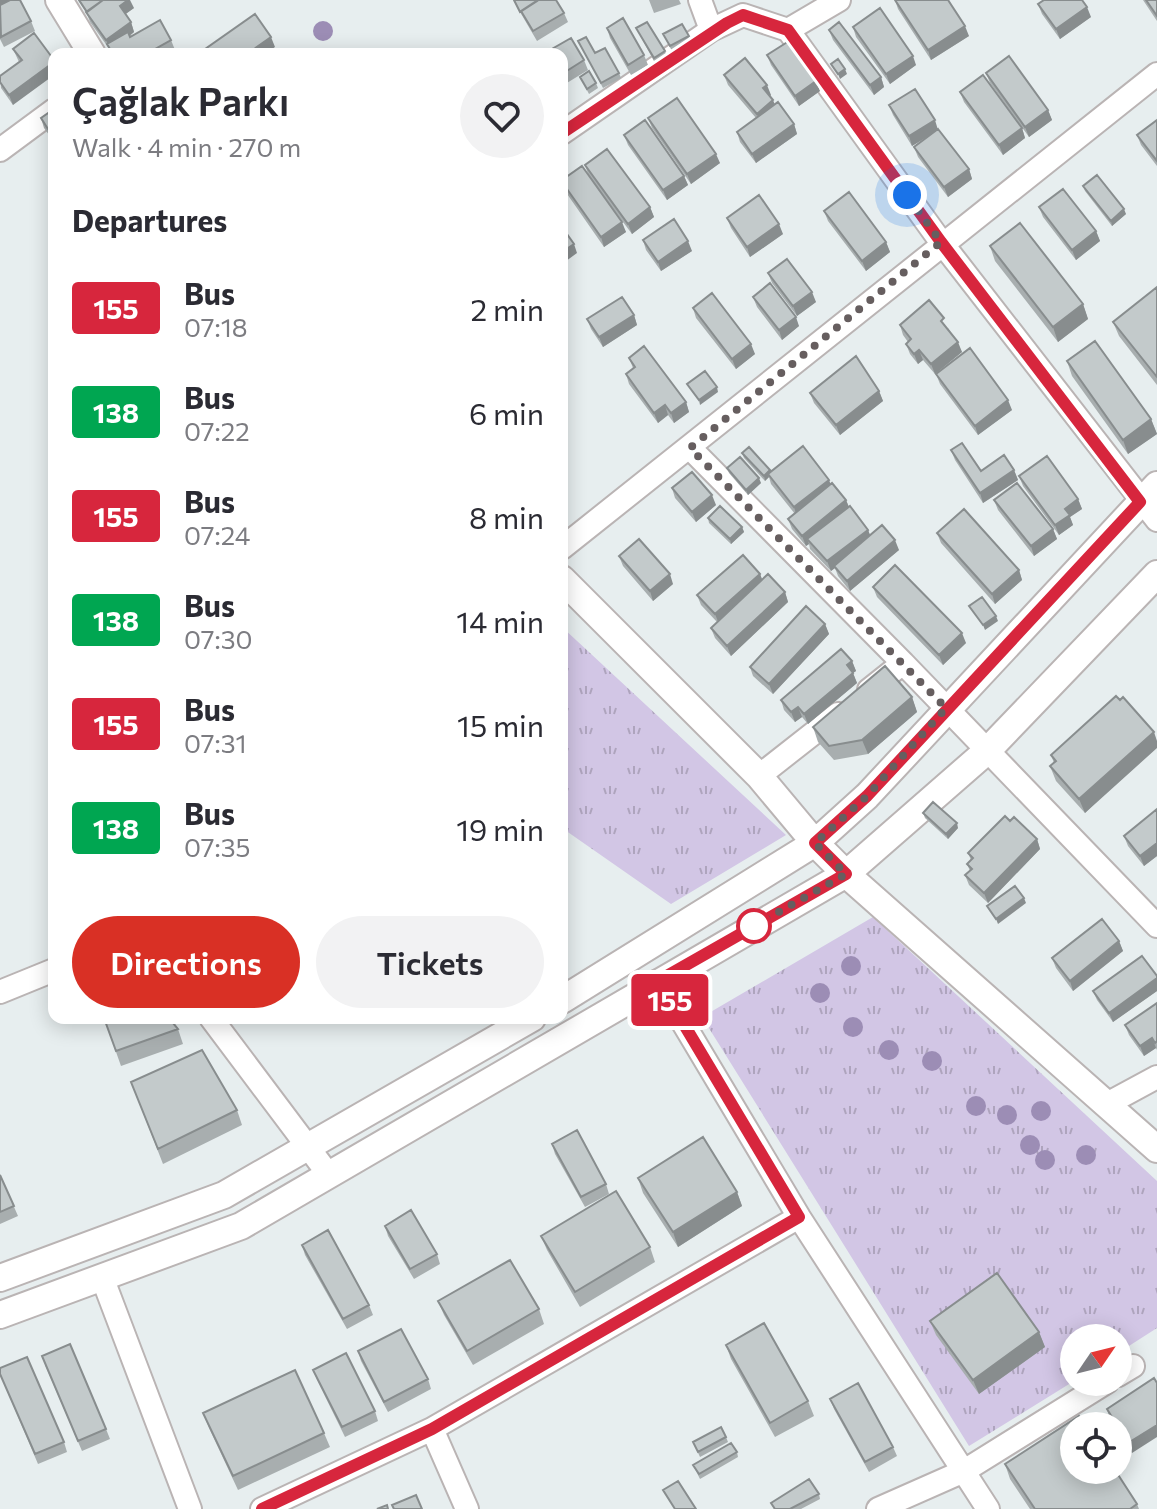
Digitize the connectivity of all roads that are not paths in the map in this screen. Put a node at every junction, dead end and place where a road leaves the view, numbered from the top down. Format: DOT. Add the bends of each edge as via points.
graph roads {
  1 [pos="59,0"];
  2 [pos="700,0"];
  3 [pos="839,0"];
  4 [pos="711,30"];
  5 [pos="788,30"];
  6 [pos="88,48"];
  7 [pos="1157,74"];
  8 [pos="48,114"];
  9 [pos="568,129"];
  10 [pos="0,150"];
  11 [pos="941,242"];
  12 [pos="690,448"];
  13 [pos="1151,503"];
  14 [pos="568,543"];
  15 [pos="1157,574"];
  16 [pos="568,585"];
  17 [pos="903,663"];
  18 [pos="946,708"];
  19 [pos="988,750"];
  20 [pos="759,776"];
  21 [pos="815,843"];
  22 [pos="846,874"];
  23 [pos="1157,926"];
  24 [pos="48,972"];
  25 [pos="658,981"];
  26 [pos="0,992"];
  27 [pos="568,996"];
  28 [pos="216,1024"];
  29 [pos="522,1024"];
  30 [pos="1157,1077"];
  31 [pos="1107,1104"];
  32 [pos="309,1148"];
  33 [pos="1157,1149"];
  34 [pos="329,1175"];
  35 [pos="799,1217"];
  36 [pos="102,1277"];
  37 [pos="0,1278"];
  38 [pos="0,1315"];
  39 [pos="1085,1396"];
  40 [pos="432,1429"];
  41 [pos="964,1471"];
  42 [pos="190,1509"];
  43 [pos="262,1509"];
  44 [pos="467,1509"];
  45 [pos="878,1509"];
  46 [pos="988,1509"];
  1 -- 6 [label="street"];
  2 -- 4 [label="street"];
  3 -- 5 [label="street"];
  4 -- 5 [label="street" via="743,15"];
  4 -- 9 [label="street"];
  5 -- 11 [label="street"];
  7 -- 11 [label="street"];
  8 -- 10 [label="street"];
  11 -- 12 [label="street"];
  11 -- 13 [label="street"];
  12 -- 14 [label="street"];
  12 -- 17 [label="street"];
  13 -- 18 [label="street"];
  15 -- 19 [label="street"];
  16 -- 20 [label="street"];
  17 -- 18 [label="street"];
  17 -- 20 [label="street"];
  18 -- 19 [label="street"];
  18 -- 21 [label="street" via="867,796"];
  19 -- 22 [label="street"];
  19 -- 23 [label="street"];
  20 -- 21 [label="street"];
  21 -- 22 [label="street"];
  21 -- 27 [label="street"];
  22 -- 25 [label="street"];
  22 -- 31 [label="street"];
  24 -- 26 [label="street"];
  25 -- 34 [label="street"];
  25 -- 35 [label="street"];
  28 -- 32 [label="street"];
  29 -- 32 [label="street"];
  30 -- 31 [label="street"];
  31 -- 33 [label="street"];
  32 -- 34 [label="street"];
  32 -- 37 [label="street" via="224,1195"];
  34 -- 36 [label="street" via="241,1226"];
  35 -- 40 [label="street"];
  35 -- 41 [label="street"];
  36 -- 38 [label="street"];
  36 -- 42 [label="street"];
  39 -- 41 [label="street"];
  40 -- 43 [label="street"];
  40 -- 44 [label="street"];
  41 -- 45 [label="street"];
  41 -- 46 [label="street"];
}
